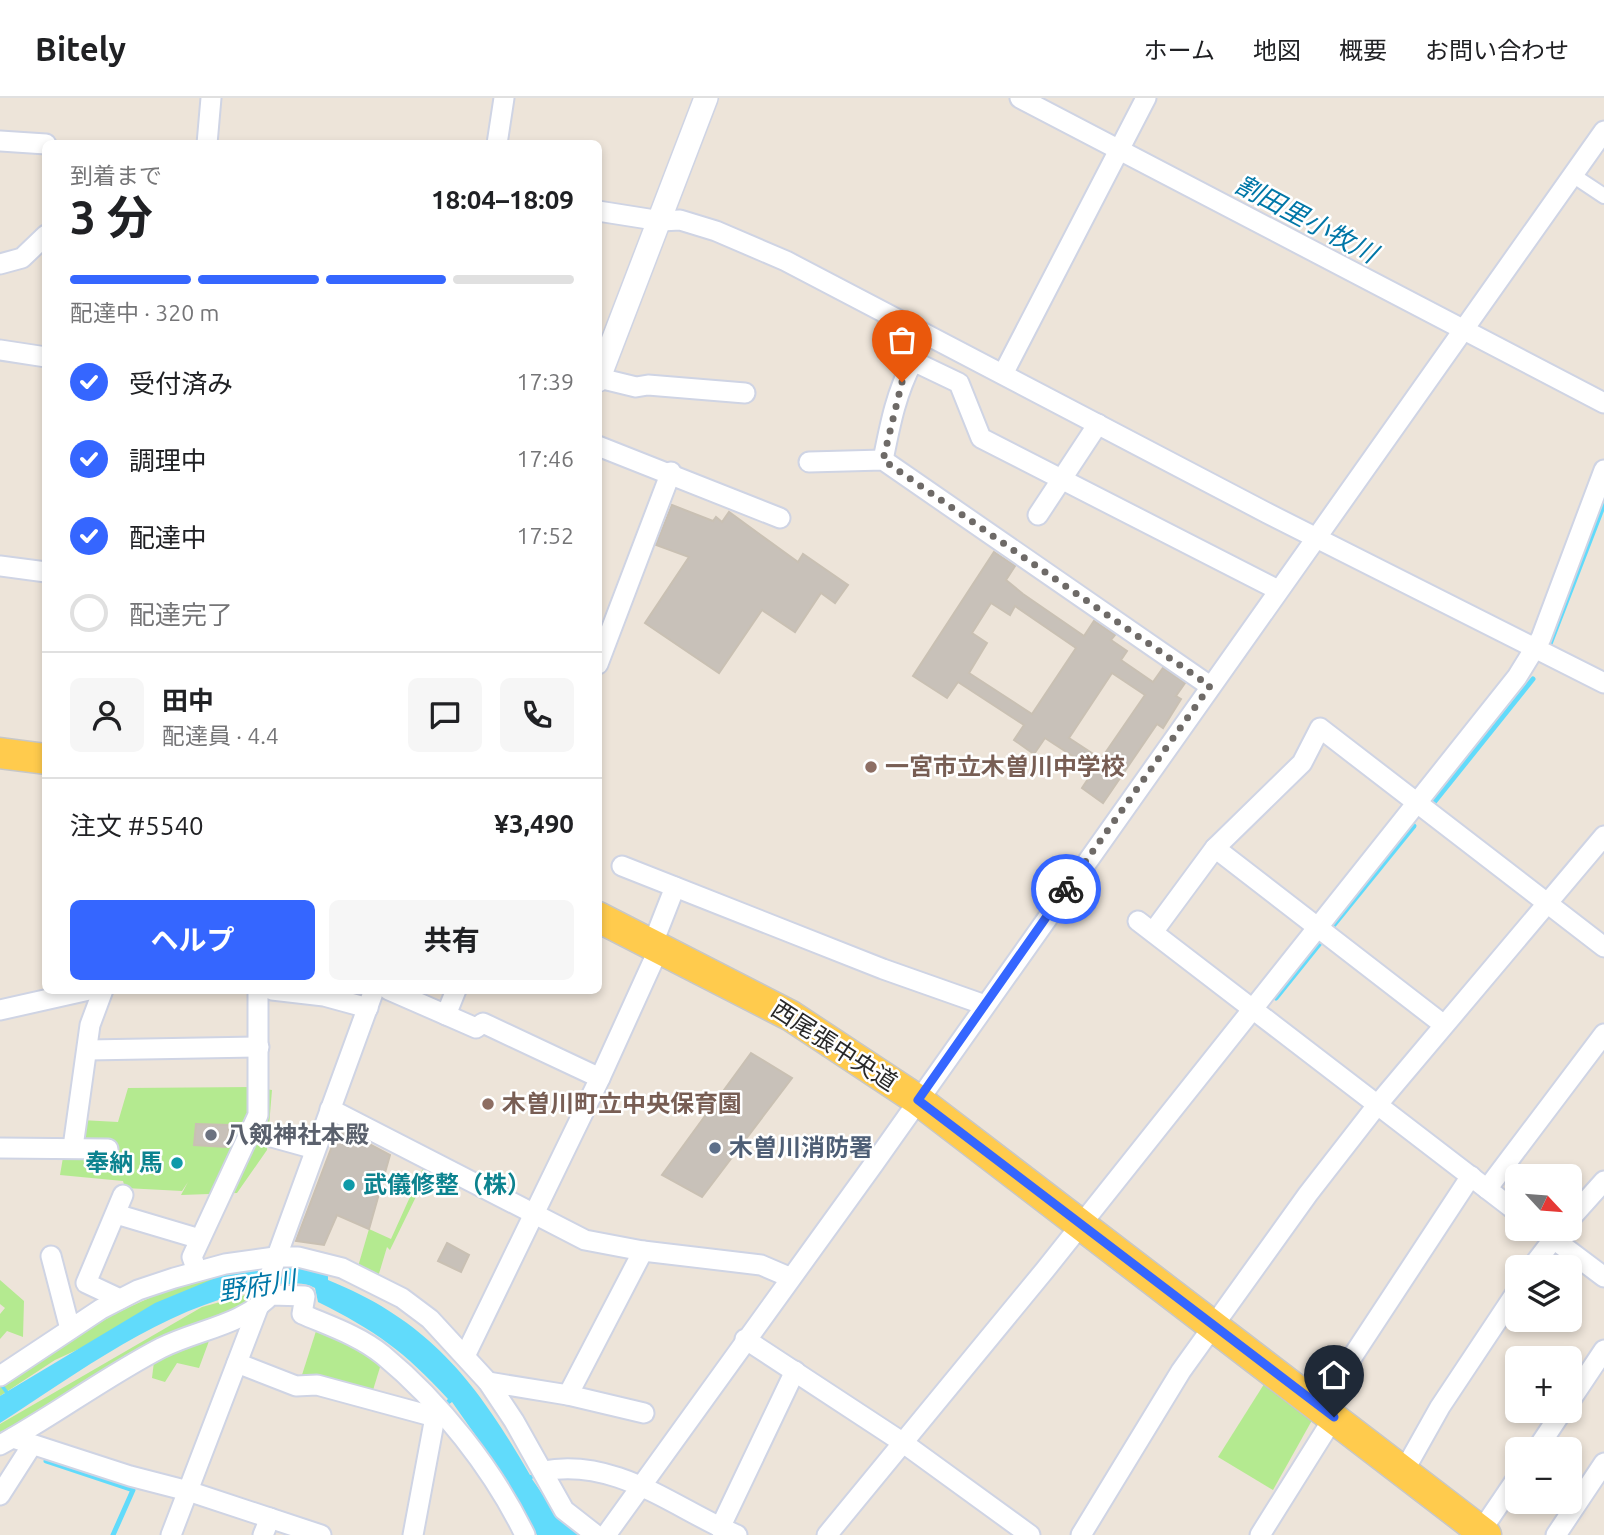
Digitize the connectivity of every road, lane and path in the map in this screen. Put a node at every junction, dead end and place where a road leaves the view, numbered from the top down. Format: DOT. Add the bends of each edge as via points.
graph roads {
  1 [pos="211,98"];
  2 [pos="504,98"];
  3 [pos="706,98"];
  4 [pos="1020,98"];
  5 [pos="1146,98"];
  6 [pos="1604,131"];
  7 [pos="207,140"];
  8 [pos="498,140"];
  9 [pos="0,141"];
  10 [pos="42,144"];
  11 [pos="1120,150"];
  12 [pos="1598,154"];
  13 [pos="1580,180"];
  14 [pos="1604,196"];
  15 [pos="602,212"];
  16 [pos="661,221"];
  17 [pos="42,240"];
  18 [pos="0,264"];
  19 [pos="1464,330"];
  20 [pos="0,350"];
  21 [pos="42,356"];
  22 [pos="602,371"];
  23 [pos="1003,374"];
  24 [pos="602,380"];
  25 [pos="746,393"];
  26 [pos="1604,403"];
  27 [pos="1098,424"];
  28 [pos="602,447"];
  29 [pos="883,460"];
  30 [pos="809,462"];
  31 [pos="1604,470"];
  32 [pos="671,472"];
  33 [pos="1062,478"];
  34 [pos="1038,515"];
  35 [pos="779,518"];
  36 [pos="1317,537"];
  37 [pos="0,566"];
  38 [pos="42,571"];
  39 [pos="1278,590"];
  40 [pos="1536,649"];
  41 [pos="602,653"];
  42 [pos="1604,683"];
  43 [pos="1210,686"];
  44 [pos="0,753"];
  45 [pos="42,759"];
  46 [pos="1411,807"];
  47 [pos="1604,836"];
  48 [pos="1215,848"];
  49 [pos="622,866"];
  50 [pos="675,887"];
  51 [pos="1542,908"];
  52 [pos="602,919"];
  53 [pos="1317,926"];
  54 [pos="657,944"];
  55 [pos="1604,947"];
  56 [pos="1604,963"];
  57 [pos="71,994"];
  58 [pos="102,994"];
  59 [pos="258,994"];
  60 [pos="307,994"];
  61 [pos="398,994"];
  62 [pos="454,994"];
  63 [pos="371,999"];
  64 [pos="985,1005"];
  65 [pos="1253,1006"];
  66 [pos="0,1010"];
  67 [pos="446,1015"];
  68 [pos="1444,1025"];
  69 [pos="1604,1034"];
  70 [pos="259,1047"];
  71 [pos="88,1050"];
  72 [pos="600,1078"];
  73 [pos="918,1100"];
  74 [pos="1378,1104"];
  75 [pos="330,1109"];
  76 [pos="250,1131"];
  77 [pos="74,1147"];
  78 [pos="0,1148"];
  79 [pos="108,1149"];
  80 [pos="315,1149"];
  81 [pos="1471,1176"];
  82 [pos="1604,1181"];
  83 [pos="1487,1189"];
  84 [pos="123,1195"];
  85 [pos="1505,1203"];
  86 [pos="1582,1206"];
  87 [pos="116,1214"];
  88 [pos="533,1215"];
  89 [pos="1081,1225"];
  90 [pos="200,1239"];
  91 [pos="1562,1241"];
  92 [pos="643,1251"];
  93 [pos="51,1256"];
  94 [pos="274,1260"];
  95 [pos="197,1271"];
  96 [pos="789,1277"];
  97 [pos="1604,1277"];
  98 [pos="120,1299"];
  99 [pos="261,1299"];
  100 [pos="1505,1309"];
  101 [pos="1214,1324"];
  102 [pos="71,1329"];
  103 [pos="745,1339"];
  104 [pos="1604,1350"];
  105 [pos="464,1356"];
  106 [pos="237,1363"];
  107 [pos="795,1371"];
  108 [pos="0,1376"];
  109 [pos="488,1382"];
  110 [pos="1582,1383"];
  111 [pos="568,1395"];
  112 [pos="1327,1411"];
  113 [pos="644,1413"];
  114 [pos="437,1414"];
  115 [pos="6,1442"];
  116 [pos="902,1443"];
  117 [pos="32,1445"];
  118 [pos="1604,1463"];
  119 [pos="543,1471"];
  120 [pos="1404,1471"];
  121 [pos="639,1485"];
  122 [pos="188,1491"];
  123 [pos="0,1495"];
  124 [pos="1505,1498"];
  125 [pos="267,1526"];
  126 [pos="729,1531"];
  127 [pos="1484,1533"];
  128 [pos="171,1535"];
  129 [pos="321,1535"];
  130 [pos="413,1535"];
  131 [pos="525,1535"];
  132 [pos="596,1535"];
  133 [pos="606,1535"];
  134 [pos="827,1535"];
  135 [pos="1030,1535"];
  136 [pos="1081,1535"];
  137 [pos="1260,1535"];
  138 [pos="1556,1535"];
  1 -- 7 [label="street"];
  2 -- 8 [label="street"];
  3 -- 16 [label="street"];
  4 -- 11 [label="street"];
  5 -- 11 [label="street"];
  6 -- 12 [label="street"];
  9 -- 10 [label="street"];
  11 -- 19 [label="street"];
  11 -- 23 [label="street"];
  12 -- 19 [label="street"];
  13 -- 14 [label="street"];
  15 -- 16 [label="street"];
  16 -- 22 [label="street"];
  16 -- 23 [label="street" via="680,220 749,244"];
  17 -- 18 [label="street" via="22,258"];
  19 -- 26 [label="street"];
  19 -- 36 [label="street"];
  20 -- 21 [label="street"];
  23 -- 27 [label="street"];
  24 -- 25 [label="street" via="636,387"];
  27 -- 33 [label="street"];
  27 -- 36 [label="street"];
  28 -- 32 [label="street"];
  29 -- 30 [label="street"];
  29 -- 33 [label="street" via="896,401 913,361 959,383 981,438"];
  29 -- 43 [label="street"];
  31 -- 40 [label="street"];
  32 -- 35 [label="street"];
  32 -- 41 [label="street"];
  33 -- 34 [label="street"];
  33 -- 39 [label="street"];
  36 -- 39 [label="street"];
  36 -- 40 [label="street"];
  37 -- 38 [label="street"];
  39 -- 43 [label="street"];
  40 -- 42 [label="street"];
  40 -- 46 [label="street"];
  43 -- 64 [label="street"];
  44 -- 45 [label="main road"];
  46 -- 48 [label="street" via="1320,728 1302,763"];
  46 -- 51 [label="street"];
  46 -- 53 [label="street"];
  47 -- 51 [label="street"];
  48 -- 53 [label="street"];
  48 -- 65 [label="street" via="1145,926"];
  49 -- 50 [label="street"];
  50 -- 54 [label="street"];
  50 -- 64 [label="street"];
  51 -- 55 [label="street"];
  51 -- 56 [label="street"];
  51 -- 68 [label="street"];
  52 -- 54 [label="main road, 西尾張中央道"];
  53 -- 65 [label="street"];
  53 -- 68 [label="street"];
  54 -- 72 [label="street"];
  54 -- 73 [label="main road, 西尾張中央道" via="791,1016"];
  57 -- 66 [label="street"];
  58 -- 71 [label="street" via="90,1025"];
  59 -- 70 [label="street"];
  60 -- 63 [label="street"];
  61 -- 67 [label="street"];
  62 -- 67 [label="street"];
  63 -- 75 [label="street"];
  64 -- 73 [label="street"];
  65 -- 74 [label="street"];
  65 -- 89 [label="street"];
  67 -- 72 [label="street" via="475,1028 483,1023"];
  68 -- 74 [label="street"];
  69 -- 83 [label="street"];
  70 -- 71 [label="street"];
  70 -- 76 [label="street" via="258,1115"];
  71 -- 77 [label="street"];
  72 -- 88 [label="street"];
  73 -- 89 [label="main road, 西尾張中央道"];
  73 -- 96 [label="street"];
  74 -- 81 [label="street"];
  74 -- 101 [label="street"];
  75 -- 80 [label="street"];
  75 -- 88 [label="street"];
  76 -- 80 [label="street"];
  76 -- 90 [label="street"];
  77 -- 78 [label="street"];
  77 -- 79 [label="street"];
  80 -- 94 [label="street"];
  81 -- 83 [label="street"];
  81 -- 112 [label="street"];
  82 -- 86 [label="street"];
  83 -- 85 [label="street"];
  84 -- 87 [label="street"];
  87 -- 90 [label="street"];
  87 -- 98 [label="street" via="86,1283"];
  88 -- 92 [label="street" via="585,1240"];
  88 -- 105 [label="street"];
  89 -- 101 [label="main road, 西尾張中央道"];
  89 -- 116 [label="street"];
  90 -- 95 [label="street" via="192,1257"];
  91 -- 97 [label="street"];
  92 -- 96 [label="street" via="761,1265"];
  92 -- 111 [label="street"];
  93 -- 102 [label="street"];
  94 -- 95 [label="street"];
  94 -- 99 [label="street"];
  94 -- 105 [label="street" via="298,1258 362,1276 402,1298"];
  95 -- 98 [label="street"];
  96 -- 103 [label="street"];
  98 -- 102 [label="street"];
  99 -- 106 [label="street"];
  99 -- 114 [label="street" via="305,1296 302,1314 351,1334 382,1354"];
  99 -- 115 [label="street" via="244,1317 165,1346"];
  100 -- 120 [label="street"];
  101 -- 112 [label="main road, 西尾張中央道"];
  101 -- 136 [label="street"];
  102 -- 108 [label="street"];
  103 -- 107 [label="street"];
  103 -- 121 [label="street"];
  104 -- 110 [label="street"];
  105 -- 109 [label="street"];
  106 -- 114 [label="street" via="296,1386 317,1385"];
  106 -- 122 [label="street"];
  107 -- 116 [label="street"];
  107 -- 126 [label="street"];
  109 -- 111 [label="street"];
  109 -- 119 [label="street"];
  111 -- 113 [label="street"];
  112 -- 120 [label="main road, 西尾張中央道"];
  112 -- 137 [label="street"];
  114 -- 130 [label="street"];
  114 -- 131 [label="street" via="484,1469"];
  115 -- 117 [label="street"];
  116 -- 134 [label="street"];
  116 -- 135 [label="street"];
  117 -- 122 [label="street"];
  117 -- 123 [label="street"];
  118 -- 138 [label="street"];
  119 -- 121 [label="street" via="561,1467 608,1471"];
  119 -- 132 [label="street" via="564,1510"];
  120 -- 127 [label="main road, 西尾張中央道"];
  121 -- 126 [label="street"];
  121 -- 133 [label="street"];
  122 -- 125 [label="street"];
  122 -- 128 [label="street"];
  124 -- 127 [label="street"];
  125 -- 129 [label="street"];
}
